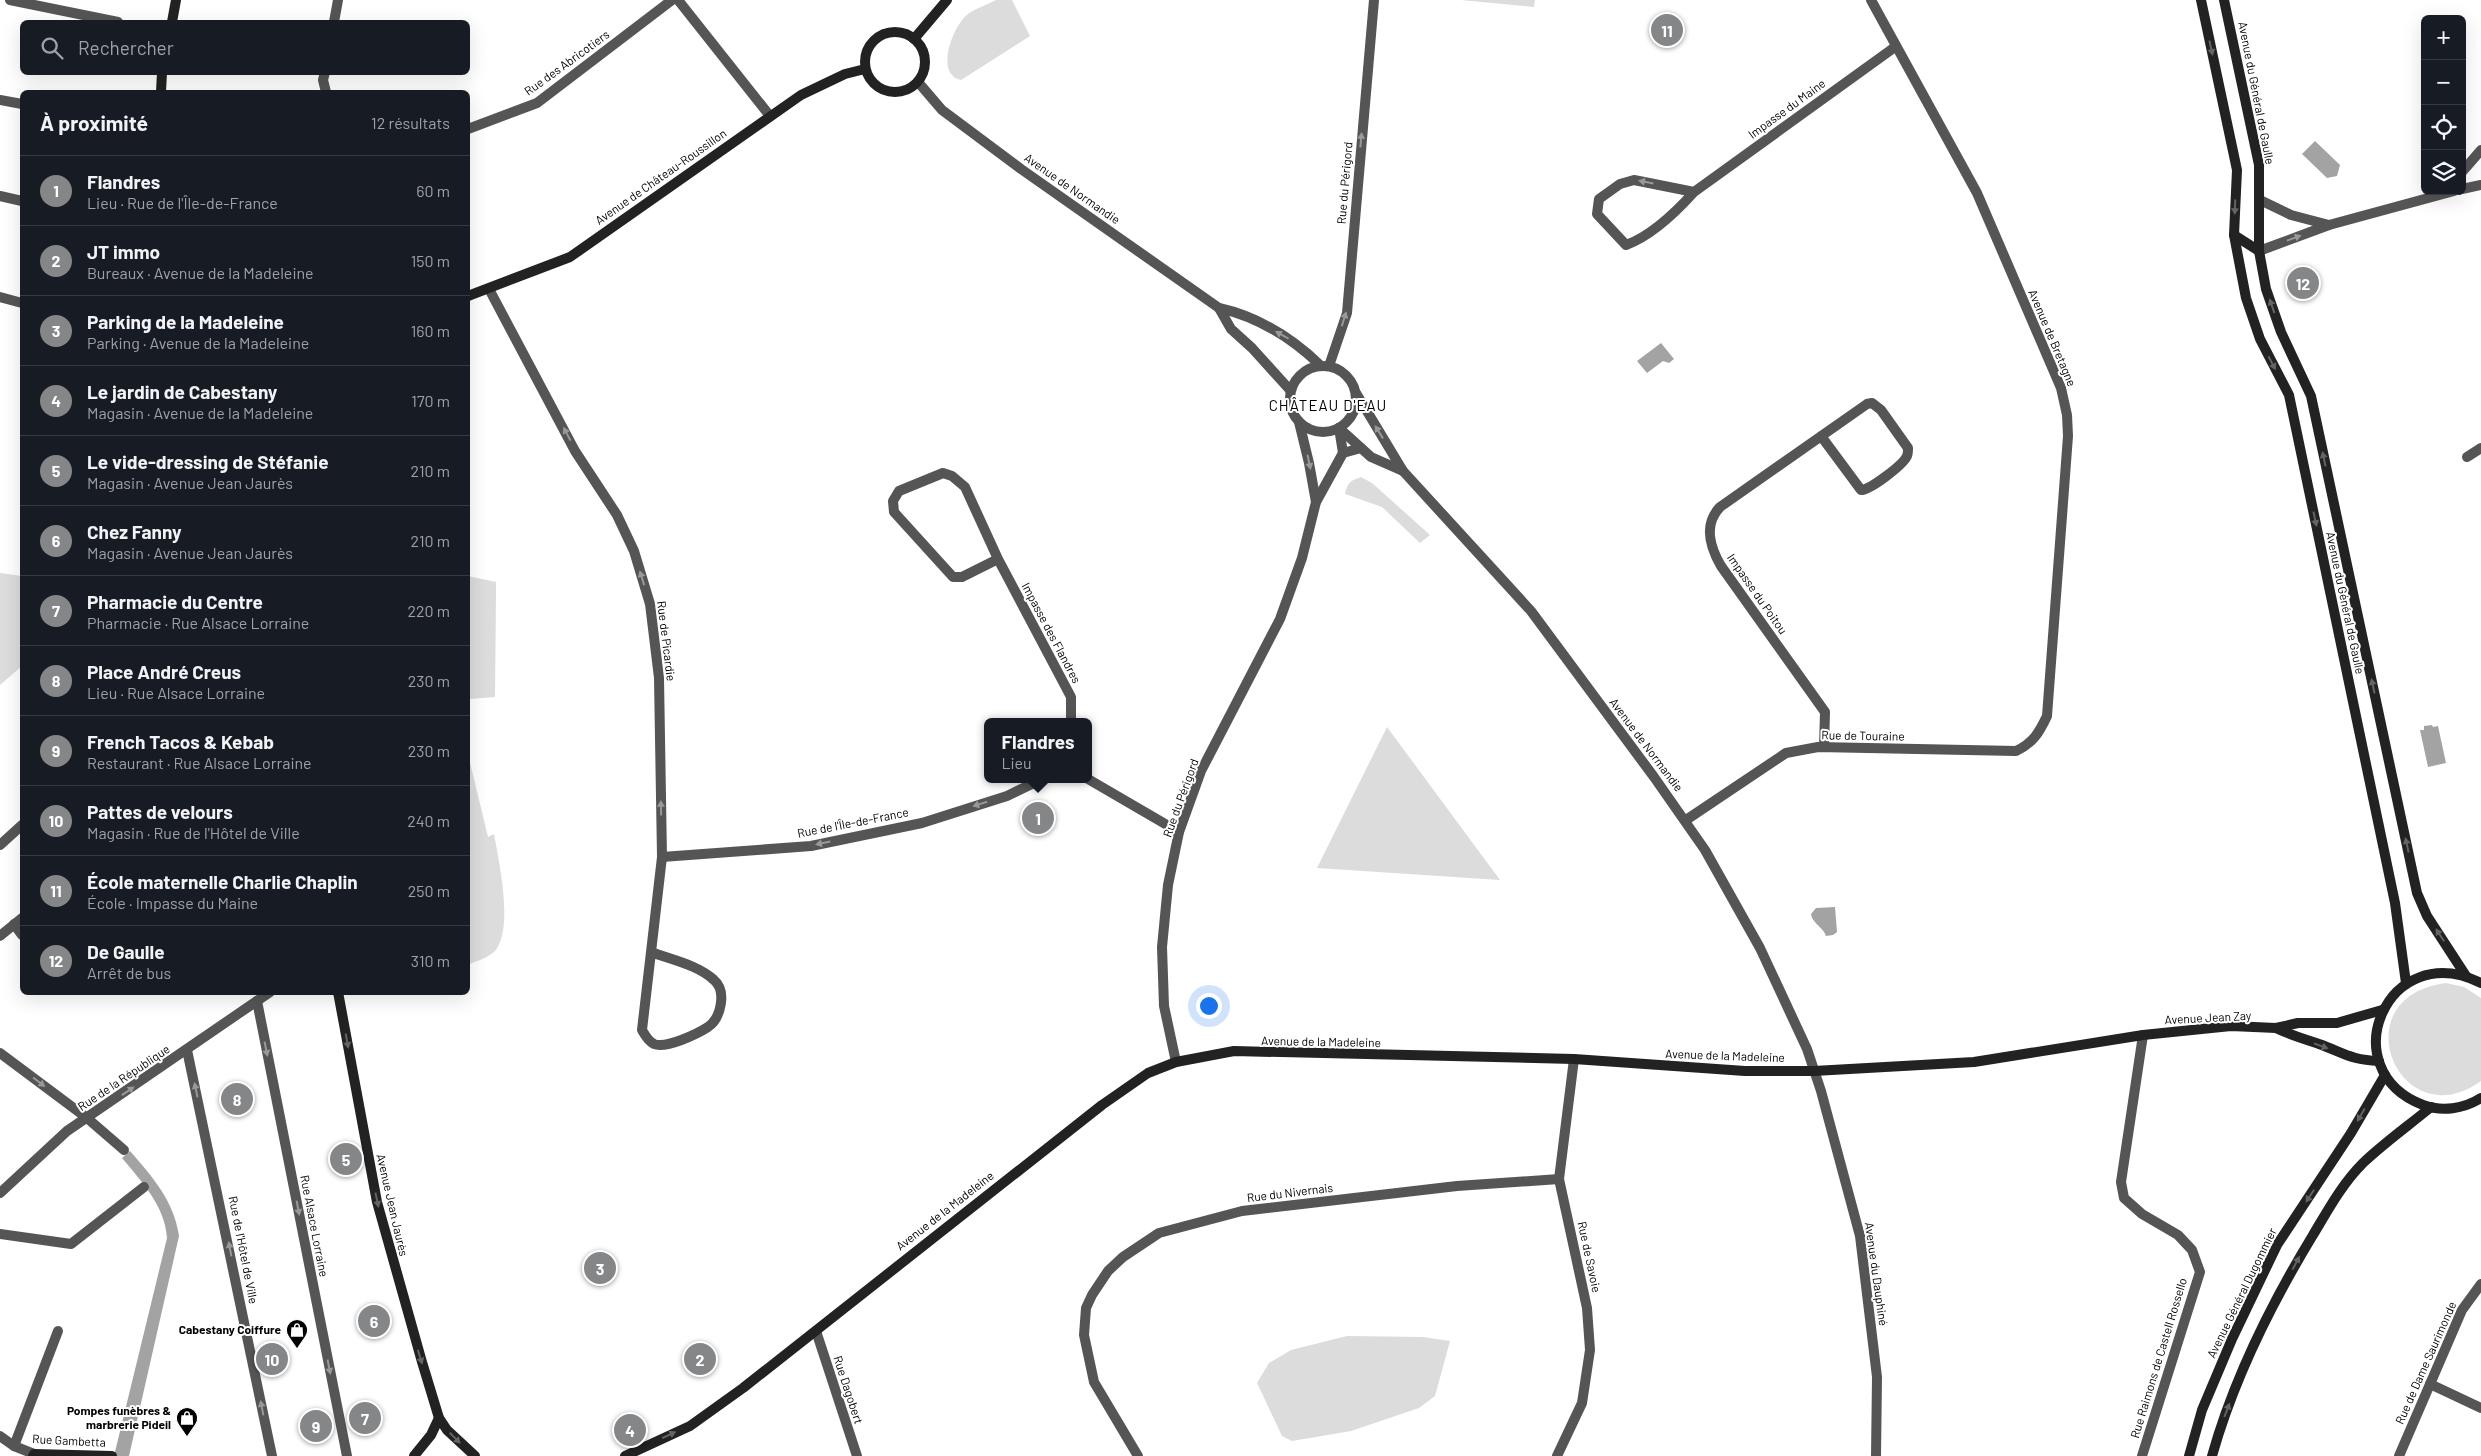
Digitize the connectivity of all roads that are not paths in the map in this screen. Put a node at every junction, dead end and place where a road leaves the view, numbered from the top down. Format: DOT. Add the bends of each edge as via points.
graph roads {
  1 [pos="10,0"];
  2 [pos="176,0"];
  3 [pos="338,0"];
  4 [pos="672,0"];
  5 [pos="678,0"];
  6 [pos="947,0"];
  7 [pos="1374,0"];
  8 [pos="1871,0"];
  9 [pos="2201,0"];
  10 [pos="2224,0"];
  11 [pos="108,20"];
  12 [pos="172,20"];
  13 [pos="334,20"];
  14 [pos="914,39"];
  15 [pos="1896,47"];
  16 [pos="865,69"];
  17 [pos="162,75"];
  18 [pos="324,75"];
  19 [pos="918,82"];
  20 [pos="161,90"];
  21 [pos="326,90"];
  22 [pos="0,100"];
  23 [pos="20,104"];
  24 [pos="770,116"];
  25 [pos="470,128"];
  26 [pos="2481,150"];
  27 [pos="2466,167"];
  28 [pos="2481,185"];
  29 [pos="2466,188"];
  30 [pos="1694,192"];
  31 [pos="2437,195"];
  32 [pos="0,196"];
  33 [pos="2260,200"];
  34 [pos="20,201"];
  35 [pos="2329,225"];
  36 [pos="2234,235"];
  37 [pos="2259,251"];
  38 [pos="489,289"];
  39 [pos="470,295"];
  40 [pos="0,298"];
  41 [pos="20,303"];
  42 [pos="1219,308"];
  43 [pos="1324,365"];
  44 [pos="1290,390"];
  45 [pos="1356,393"];
  46 [pos="1299,422"];
  47 [pos="1339,428"];
  48 [pos="1821,436"];
  49 [pos="1361,448"];
  50 [pos="2481,448"];
  51 [pos="1343,453"];
  52 [pos="2467,457"];
  53 [pos="1403,471"];
  54 [pos="1316,502"];
  55 [pos="998,559"];
  56 [pos="1071,718"];
  57 [pos="2029,745"];
  58 [pos="1824,748"];
  59 [pos="1092,781"];
  60 [pos="1034,783"];
  61 [pos="1686,820"];
  62 [pos="20,828"];
  63 [pos="1179,832"];
  64 [pos="0,845"];
  65 [pos="662,857"];
  66 [pos="20,920"];
  67 [pos="14,924"];
  68 [pos="20,932"];
  69 [pos="0,936"];
  70 [pos="651,952"];
  71 [pos="2466,976"];
  72 [pos="2481,982"];
  73 [pos="2406,983"];
  74 [pos="266,995"];
  75 [pos="339,995"];
  76 [pos="257,1001"];
  77 [pos="2382,1010"];
  78 [pos="2276,1028"];
  79 [pos="2142,1035"];
  80 [pos="187,1050"];
  81 [pos="0,1053"];
  82 [pos="1574,1059"];
  83 [pos="2379,1061"];
  84 [pos="1176,1062"];
  85 [pos="1814,1071"];
  86 [pos="2385,1075"];
  87 [pos="2481,1098"];
  88 [pos="2430,1107"];
  89 [pos="88,1118"];
  90 [pos="124,1150"];
  91 [pos="1559,1179"];
  92 [pos="144,1186"];
  93 [pos="0,1192"];
  94 [pos="0,1234"];
  95 [pos="2481,1284"];
  96 [pos="58,1331"];
  97 [pos="816,1331"];
  98 [pos="2430,1384"];
  99 [pos="2481,1408"];
  100 [pos="438,1418"];
  101 [pos="0,1436"];
  102 [pos="14,1446"];
  103 [pos="33,1455"];
  104 [pos="112,1456"];
  105 [pos="272,1456"];
  106 [pos="347,1456"];
  107 [pos="414,1456"];
  108 [pos="475,1456"];
  109 [pos="625,1456"];
  110 [pos="857,1456"];
  111 [pos="1138,1456"];
  112 [pos="1557,1456"];
  113 [pos="1876,1456"];
  114 [pos="2142,1456"];
  115 [pos="2189,1456"];
  116 [pos="2212,1456"];
  117 [pos="2399,1456"];
  1 -- 11 [label="street"];
  2 -- 12 [label="main road"];
  3 -- 13 [label="street"];
  4 -- 25 [label="street, Rue des Abricotiers" via="537,104"];
  5 -- 24 [label="street"];
  6 -- 14 [label="main road"];
  43 -- 7 [label="street, Rue du Périgord, one-way" via="1347,313"];
  8 -- 15 [label="street, Avenue de Bretagne"];
  9 -- 36 [label="main road, Avenue du Général de Gaulle, one-way" via="2237,170"];
  10 -- 33 [label="main road, Avenue du Général de Gaulle" via="2259,165"];
  14 -- 16 [label="main road" via="897,32 879,36 866,50"];
  14 -- 19 [label="main road" via="925,55 925,65"];
  15 -- 30 [label="street, Impasse du Maine"];
  15 -- 57 [label="street, Avenue de Bretagne" via="1977,193 2061,388 2067,415 2047,716"];
  16 -- 19 [label="main road" via="874,85 883,91 902,92"];
  16 -- 24 [label="main road, Avenue de Château-Roussillon" via="845,74"];
  17 -- 20 [label="main road"];
  18 -- 21 [label="street"];
  19 -- 42 [label="street, Avenue de Normandie" via="942,110"];
  22 -- 23 [label="street"];
  24 -- 38 [label="main road, Avenue de Château-Roussillon" via="570,257"];
  26 -- 27 [label="street"];
  28 -- 29 [label="street"];
  30 -- 30 [label="street, Impasse du Maine, one-way" via="1634,180 1620,184 1599,199 1597,214 1626,245 1637,241"];
  31 -- 35 [label="street"];
  32 -- 34 [label="street"];
  33 -- 35 [label="street" via="2292,215"];
  33 -- 37 [label="main road, Avenue du Général de Gaulle"];
  37 -- 35 [label="street, one-way"];
  36 -- 37 [label="main road"];
  36 -- 73 [label="main road, Avenue du Général de Gaulle, one-way" via="2246,298 2260,339 2289,395 2395,903"];
  71 -- 37 [label="main road, Avenue du Général de Gaulle, one-way" via="2427,916 2417,893 2311,396 2280,332 2266,289"];
  38 -- 39 [label="main road, Avenue de Château-Roussillon"];
  65 -- 38 [label="street, Rue de Picardie, one-way" via="660,678 650,604 634,551 617,515 575,451"];
  40 -- 41 [label="street"];
  43 -- 42 [label="street, Avenue de Normandie, one-way" via="1297,343 1242,314"];
  42 -- 44 [label="street, Avenue de Normandie" via="1231,329"];
  43 -- 44 [label="street" via="1302,372"];
  43 -- 45 [label="street, Avenue de Normandie" via="1347,375"];
  44 -- 46 [label="street" via="1292,413"];
  45 -- 47 [label="street" via="1353,413"];
  53 -- 45 [label="street, Avenue de Normandie, one-way"];
  46 -- 47 [label="street" via="1319,432"];
  46 -- 54 [label="street, Rue du Périgord, one-way"];
  47 -- 49 [label="street, Avenue de Normandie"];
  47 -- 51 [label="street"];
  48 -- 48 [label="street, Impasse du Poitou" via="1861,490 1870,489 1904,462 1908,455 1908,448 1881,410 1872,403"];
  48 -- 58 [label="street, Impasse du Poitou" via="1720,507 1711,520 1709,536 1721,566 1825,712"];
  49 -- 51 [label="street"];
  49 -- 53 [label="street, Avenue de Normandie" via="1371,458"];
  50 -- 52 [label="street"];
  51 -- 54 [label="street, Rue du Périgord"];
  53 -- 61 [label="street, Avenue de Normandie" via="1531,611"];
  54 -- 63 [label="street, Rue du Périgord" via="1302,558 1280,619 1202,772"];
  55 -- 55 [label="street, Impasse des Flandres" via="962,577 953,577 894,512 893,501 899,491 943,473 952,476 965,487"];
  55 -- 56 [label="street, Impasse des Flandres" via="1071,697"];
  57 -- 58 [label="street, Rue de Touraine" via="2016,751 1995,752"];
  58 -- 61 [label="street, Rue de Touraine" via="1786,753"];
  59 -- 63 [label="street"];
  60 -- 65 [label="street, Rue de l'Île-de-France, one-way" via="1007,796 922,823 811,846"];
  61 -- 85 [label="street, Avenue de Normandie" via="1760,948"];
  62 -- 64 [label="street"];
  63 -- 84 [label="street, Rue du Périgord" via="1168,885 1162,947 1164,1006"];
  65 -- 70 [label="street, Rue de Picardie"];
  66 -- 67 [label="street"];
  67 -- 68 [label="street"];
  67 -- 69 [label="street"];
  70 -- 70 [label="street, Rue de Picardie" via="642,1030 648,1040 666,1046 708,1027 718,1015 721,988 705,973"];
  71 -- 72 [label="main road"];
  71 -- 73 [label="main road" via="2435,972"];
  73 -- 77 [label="main road"];
  74 -- 76 [label="street, Rue de la République"];
  75 -- 100 [label="main road, Avenue Jean Jaurès, one-way" via="377,1202"];
  76 -- 80 [label="street, Rue de la République"];
  76 -- 106 [label="street, Rue Alsace Lorraine, one-way"];
  77 -- 78 [label="main road, Avenue Jean Zay" via="2337,1023 2298,1023"];
  77 -- 83 [label="main road" via="2377,1027"];
  78 -- 79 [label="main road, Avenue Jean Zay" via="2231,1026"];
  78 -- 83 [label="main road, Avenue Jean Zay, one-way" via="2357,1060"];
  79 -- 85 [label="main road, Avenue de la Madeleine" via="1974,1062"];
  79 -- 114 [label="street, Rue Raimons de Castell Rossello" via="2122,1182 2124,1198 2142,1214 2178,1235 2192,1250 2200,1272"];
  89 -- 80 [label="street, Rue de la République, one-way"];
  105 -- 80 [label="street, Rue de l'Hôtel de Ville, one-way"];
  81 -- 89 [label="street, one-way"];
  82 -- 84 [label="main road, Avenue de la Madeleine" via="1234,1051"];
  82 -- 85 [label="main road, Avenue de la Madeleine" via="1746,1071"];
  82 -- 91 [label="street, Rue de Savoie"];
  83 -- 86 [label="main road"];
  84 -- 97 [label="main road, Avenue de la Madeleine" via="1148,1073 1102,1105"];
  85 -- 113 [label="street, Avenue du Dauphiné" via="1860,1236 1878,1377"];
  86 -- 88 [label="main road" via="2412,1101"];
  86 -- 115 [label="main road, Avenue Général Dugommier, one-way" via="2277,1245 2224,1356 2202,1410"];
  87 -- 88 [label="main road" via="2461,1107"];
  116 -- 88 [label="main road, one-way" via="2249,1353 2337,1194 2362,1164"];
  89 -- 90 [label="street"];
  89 -- 93 [label="street, Rue de la République" via="67,1131"];
  91 -- 111 [label="street, Rue du Nivernais" via="1458,1186 1242,1211 1159,1233 1108,1272 1086,1308 1084,1334 1094,1382"];
  91 -- 112 [label="street, Rue de Savoie" via="1587,1308 1590,1350 1582,1403"];
  92 -- 94 [label="street" via="71,1244"];
  95 -- 98 [label="street, Rue de Dame Saurimonde" via="2462,1310"];
  96 -- 102 [label="street"];
  109 -- 97 [label="main road, Avenue de la Madeleine, one-way" via="690,1426"];
  97 -- 110 [label="street, Rue Dagobert"];
  98 -- 99 [label="street"];
  98 -- 117 [label="street, Rue de Dame Saurimonde"];
  100 -- 107 [label="main road"];
  100 -- 108 [label="main road, Avenue Jean Jaurès, one-way"];
  101 -- 102 [label="street, Rue Gambetta"];
  102 -- 103 [label="street, Rue Gambetta"];
  103 -- 104 [label="main road, Rue Gambetta"];
}
